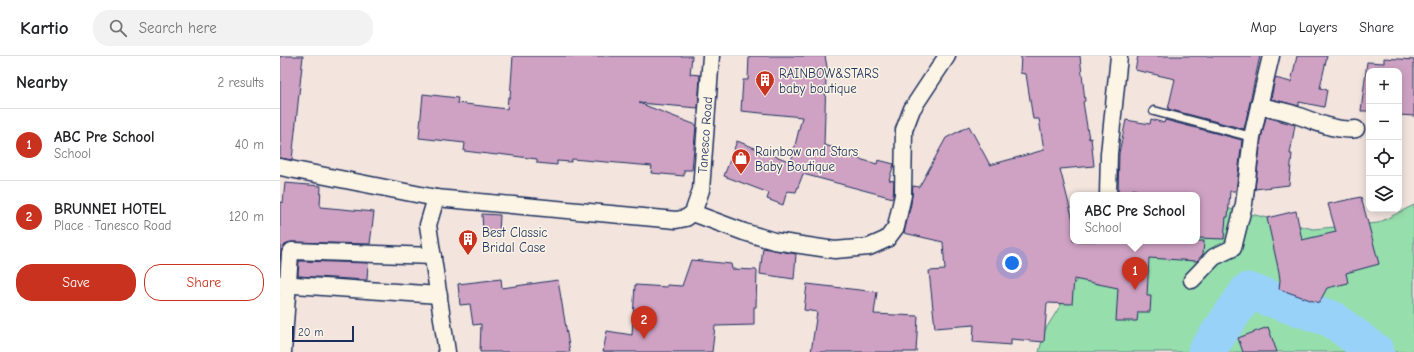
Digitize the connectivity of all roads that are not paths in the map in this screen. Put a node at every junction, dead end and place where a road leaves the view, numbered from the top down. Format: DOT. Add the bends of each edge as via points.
graph roads {
  1 [pos="711,56"];
  2 [pos="947,56"];
  3 [pos="1119,56"];
  4 [pos="1271,56"];
  5 [pos="1259,106"];
  6 [pos="1154,111"];
  7 [pos="1356,129"];
  8 [pos="1252,137"];
  9 [pos="280,167"];
  10 [pos="1108,192"];
  11 [pos="436,198"];
  12 [pos="694,213"];
  13 [pos="433,256"];
  14 [pos="1192,280"];
  15 [pos="284,285"];
  16 [pos="439,295"];
  17 [pos="283,352"];
  18 [pos="447,352"];
  1 -- 12 [label="street, Tanesco Road" via="701,190"];
  2 -- 12 [label="street" via="912,109 904,130 903,195 896,227 887,239 869,247 836,250 774,241"];
  3 -- 10 [label="street" via="1109,154"];
  4 -- 5 [label="street"];
  5 -- 7 [label="street" via="1289,112 1322,124 1348,130"];
  5 -- 8 [label="street"];
  6 -- 8 [label="lane"];
  8 -- 14 [label="street" via="1244,204 1233,248 1214,257"];
  9 -- 11 [label="street"];
  11 -- 12 [label="street" via="676,220"];
  11 -- 13 [label="street" via="428,225"];
  13 -- 15 [label="street" via="292,251"];
  13 -- 16 [label="street"];
  15 -- 16 [label="street"];
  15 -- 17 [label="street"];
  16 -- 18 [label="street"];
}
